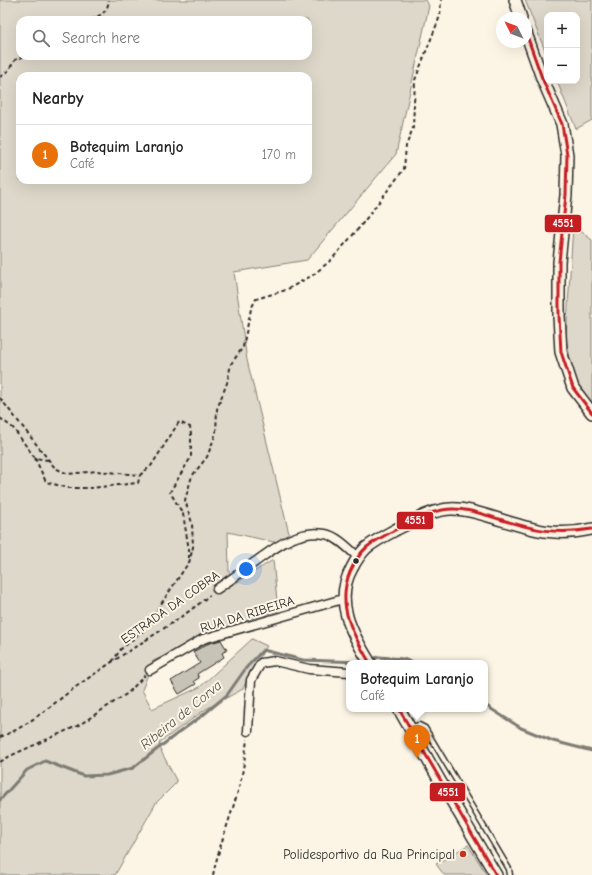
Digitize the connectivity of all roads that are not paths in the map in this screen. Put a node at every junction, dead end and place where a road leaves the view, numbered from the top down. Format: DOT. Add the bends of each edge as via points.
graph roads {
  1 [pos="514,0"];
  2 [pos="519,12"];
  3 [pos="531,48"];
  4 [pos="592,413"];
  5 [pos="592,529"];
  6 [pos="358,557"];
  7 [pos="217,589"];
  8 [pos="343,599"];
  9 [pos="368,660"];
  10 [pos="150,670"];
  11 [pos="346,672"];
  12 [pos="401,712"];
  13 [pos="410,728"];
  14 [pos="248,731"];
  15 [pos="496,875"];
  16 [pos="510,875"];
  1 -- 2 [label="street"];
  3 -- 4 [label="street" via="562,124 567,155 559,262 561,352 573,388"];
  5 -- 6 [label="street" via="549,533 479,513 450,509 424,516 385,536 365,549"];
  6 -- 7 [label="street, ESTRADA DA COBRA" via="326,534 301,536 281,544"];
  6 -- 8 [label="street" via="349,573"];
  8 -- 9 [label="street" via="346,615"];
  8 -- 10 [label="street, RUA DA RIBEIRA" via="203,639"];
  11 -- 14 [label="street" via="309,669 275,661 261,663 250,680"];
  12 -- 13 [label="street"];
  13 -- 15 [label="street"];
  13 -- 16 [label="lane" via="419,725 425,728"];
}
